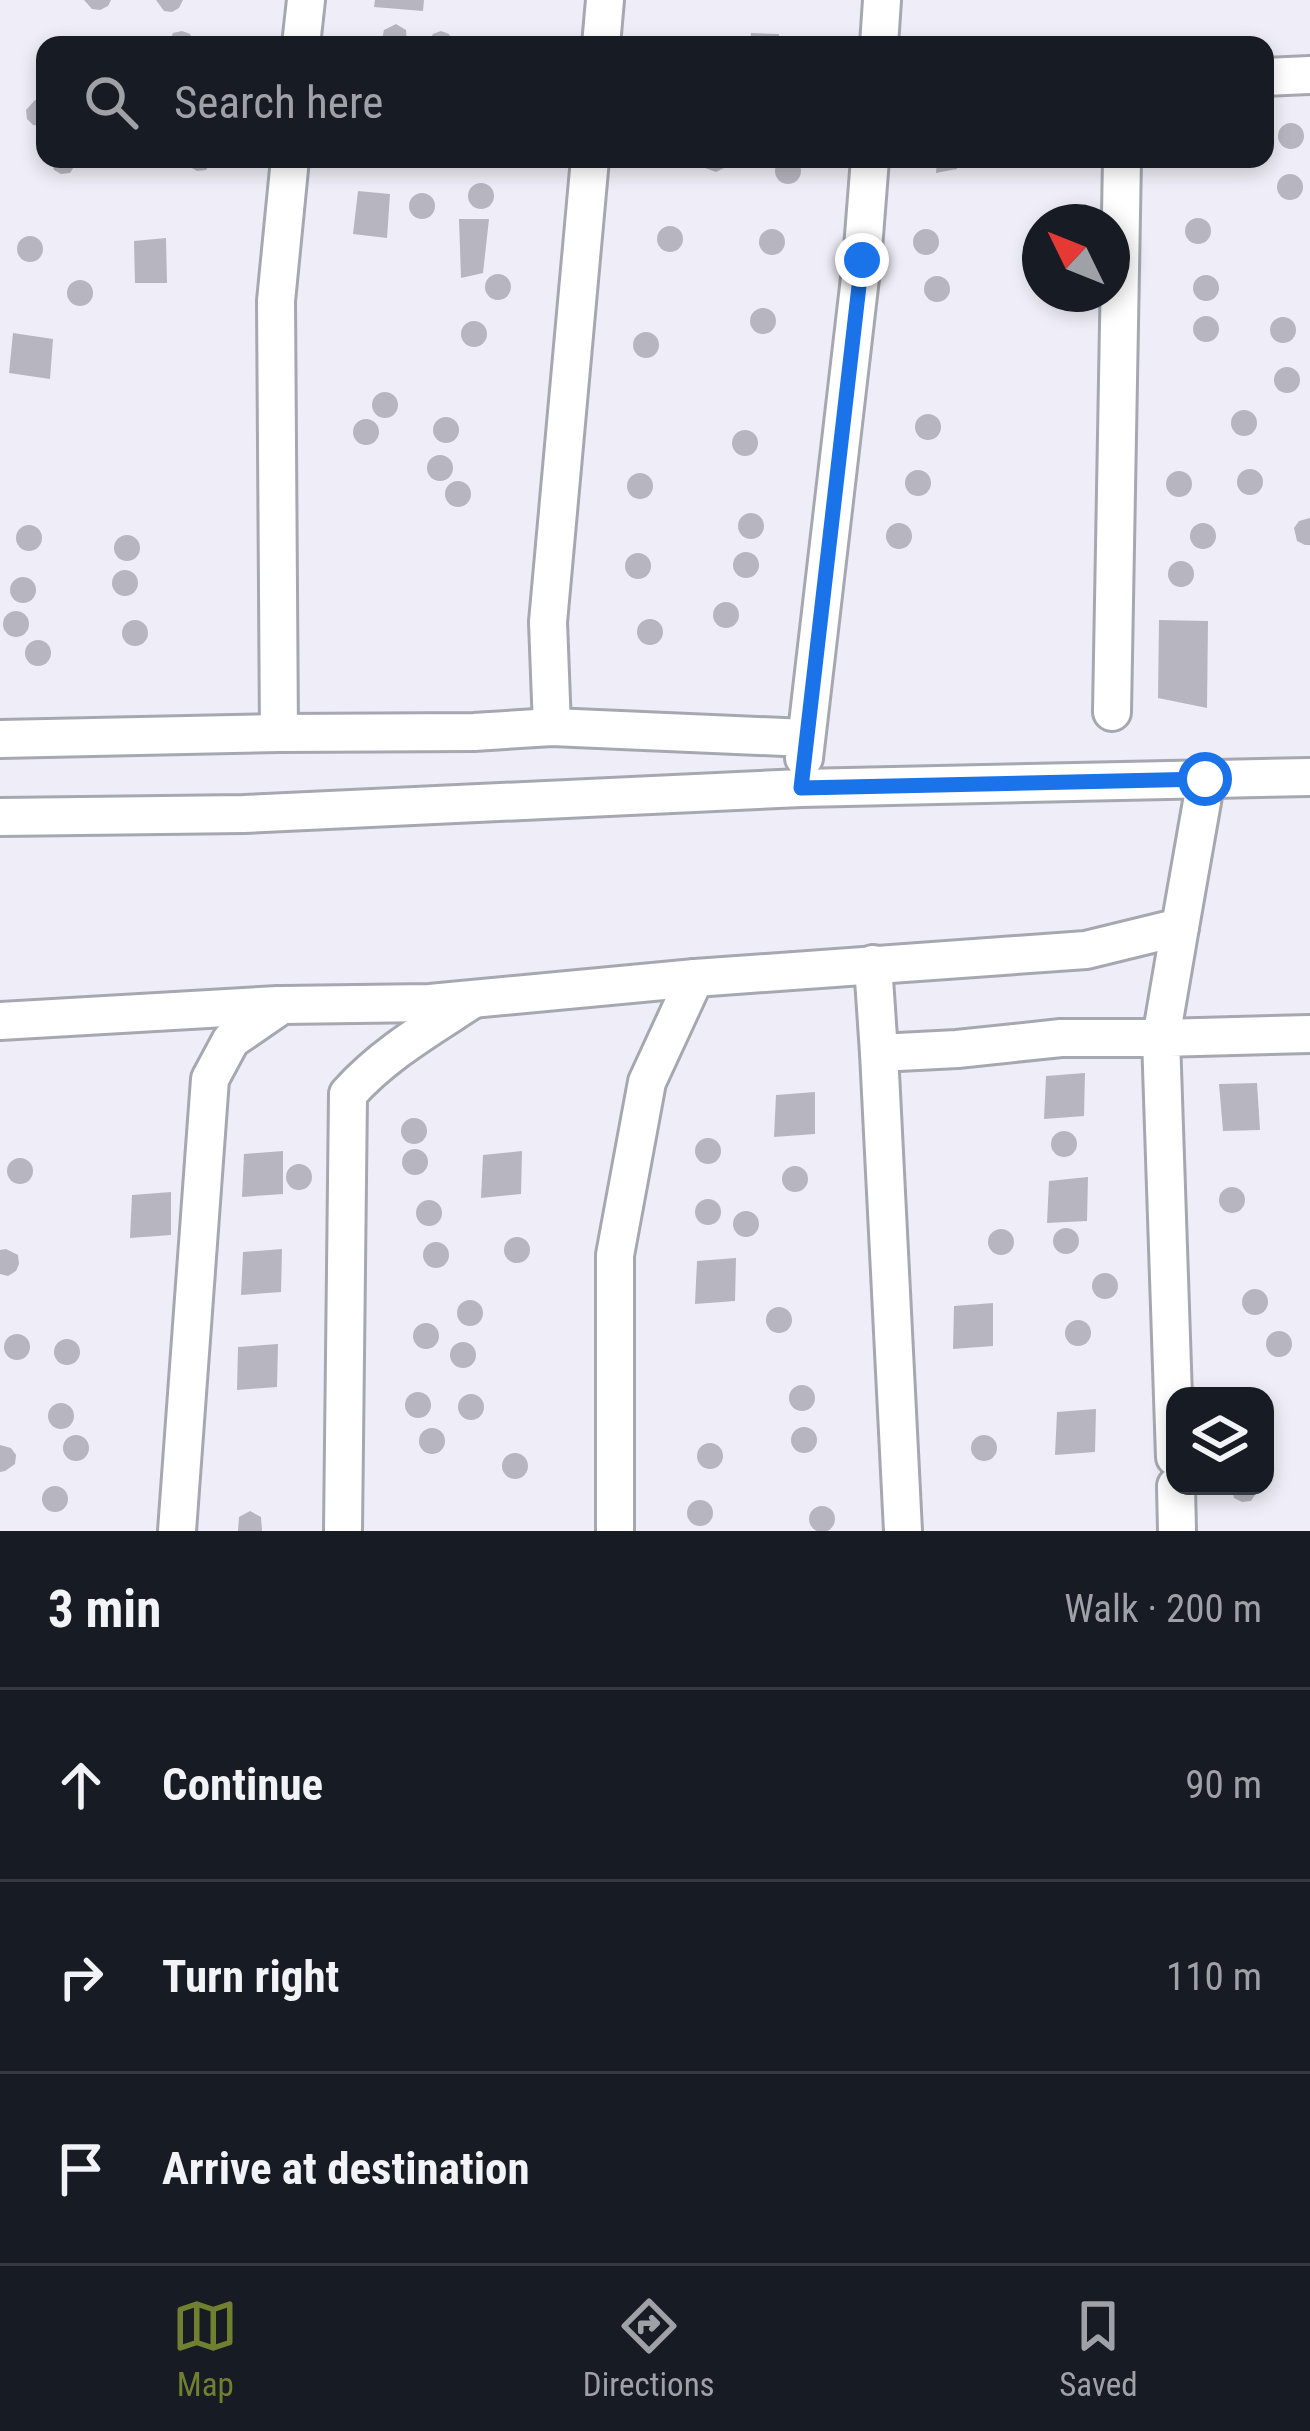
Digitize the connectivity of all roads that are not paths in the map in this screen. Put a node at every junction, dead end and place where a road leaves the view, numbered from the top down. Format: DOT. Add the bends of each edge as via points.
graph roads {
  1 [pos="306,0"];
  2 [pos="605,0"];
  3 [pos="882,0"];
  4 [pos="302,36"];
  5 [pos="602,36"];
  6 [pos="880,36"];
  7 [pos="1310,75"];
  8 [pos="1274,77"];
  9 [pos="289,168"];
  10 [pos="589,168"];
  11 [pos="869,168"];
  12 [pos="1122,168"];
  13 [pos="1112,712"];
  14 [pos="552,727"];
  15 [pos="278,733"];
  16 [pos="806,738"];
  17 [pos="0,740"];
  18 [pos="1310,777"];
  19 [pos="1205,779"];
  20 [pos="801,788"];
  21 [pos="0,817"];
  22 [pos="1180,927"];
  23 [pos="873,964"];
  24 [pos="695,978"];
  25 [pos="473,999"];
  26 [pos="282,1005"];
  27 [pos="0,1021"];
  28 [pos="1310,1034"];
  29 [pos="1161,1038"];
  30 [pos="879,1053"];
  31 [pos="1173,1387"];
  32 [pos="1176,1495"];
  33 [pos="178,1531"];
  34 [pos="343,1531"];
  35 [pos="615,1531"];
  36 [pos="903,1531"];
  37 [pos="1178,1531"];
  1 -- 4 [label="street"];
  2 -- 5 [label="street"];
  3 -- 6 [label="street"];
  7 -- 8 [label="street"];
  9 -- 15 [label="street" via="275,301"];
  10 -- 14 [label="street" via="548,622"];
  11 -- 16 [label="street"];
  12 -- 13 [label="street"];
  14 -- 15 [label="street"];
  14 -- 16 [label="street"];
  15 -- 17 [label="street"];
  16 -- 20 [label="street"];
  18 -- 19 [label="street"];
  19 -- 20 [label="street"];
  19 -- 22 [label="street"];
  20 -- 21 [label="street"];
  22 -- 23 [label="street" via="1086,950"];
  22 -- 29 [label="street"];
  23 -- 24 [label="street"];
  23 -- 30 [label="street"];
  24 -- 25 [label="street"];
  24 -- 35 [label="street" via="647,1082 615,1255"];
  25 -- 26 [label="street"];
  25 -- 34 [label="street" via="399,1047 348,1094"];
  26 -- 27 [label="street"];
  26 -- 33 [label="street" via="231,1040 210,1079"];
  28 -- 29 [label="street"];
  29 -- 30 [label="street"];
  29 -- 31 [label="street"];
  30 -- 36 [label="street"];
  32 -- 37 [label="street"];
}
